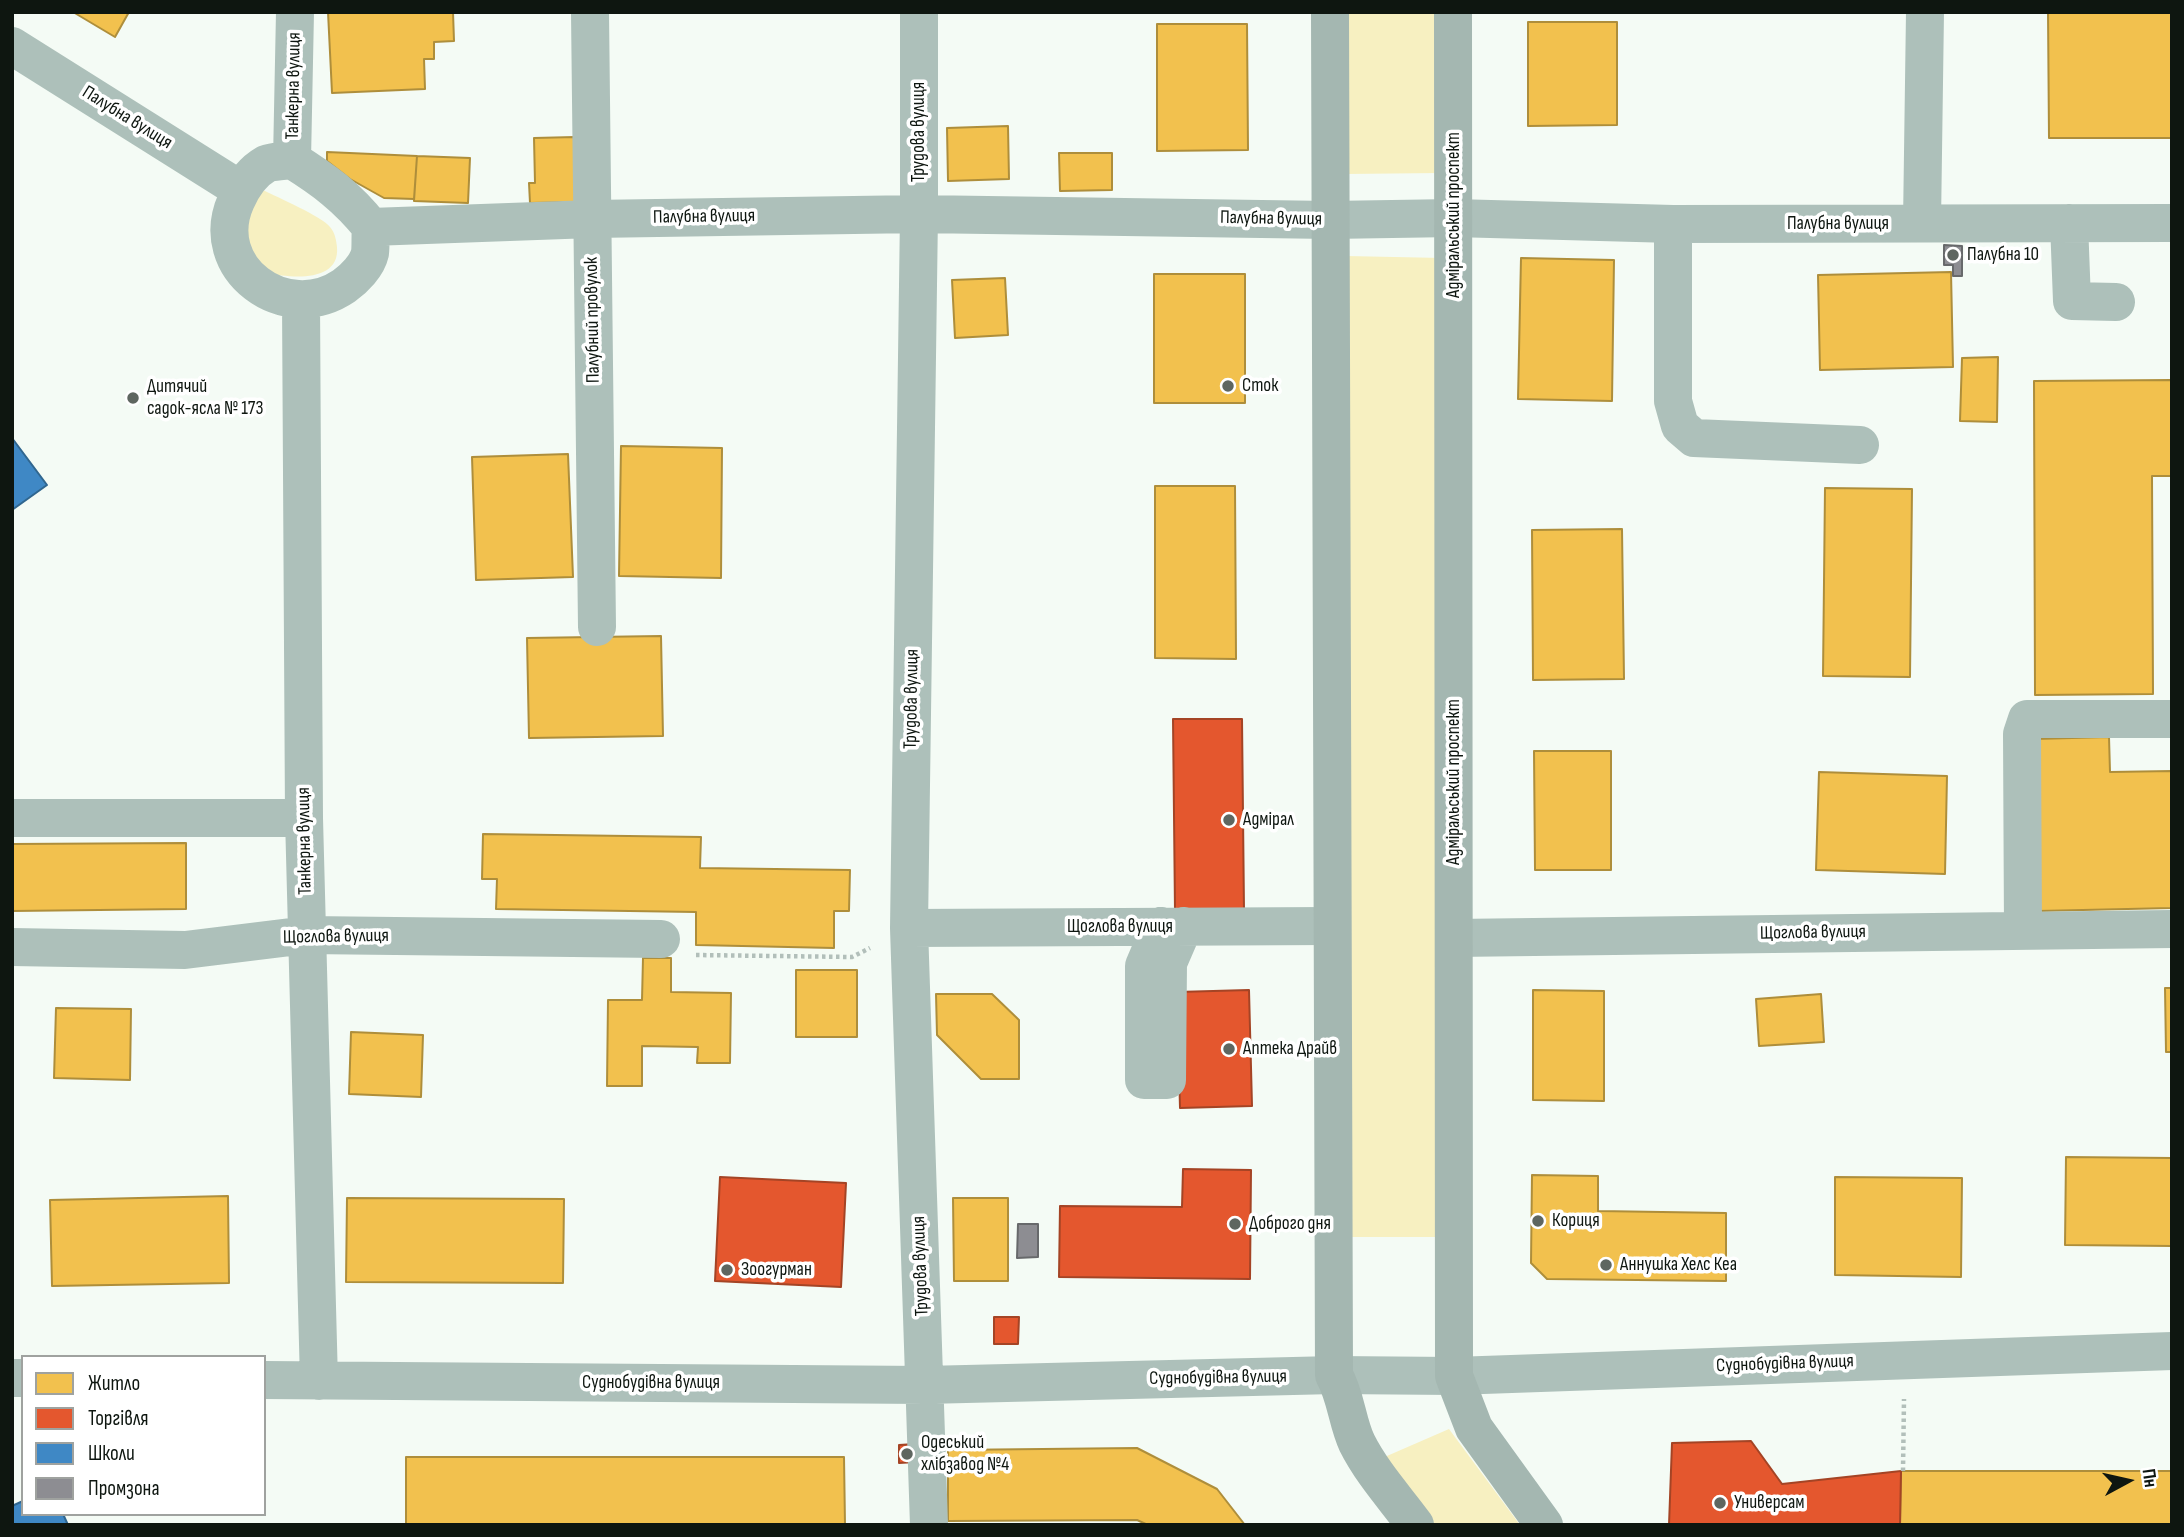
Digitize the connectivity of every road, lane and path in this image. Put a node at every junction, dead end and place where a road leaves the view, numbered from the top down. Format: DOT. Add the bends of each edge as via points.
graph roads {
  1 [pos="295,12"];
  2 [pos="590,12"];
  3 [pos="919,12"];
  4 [pos="1330,12"];
  5 [pos="1453,12"];
  6 [pos="1925,12"];
  7 [pos="16,57"];
  8 [pos="292,159"];
  9 [pos="241,190"];
  10 [pos="919,214"];
  11 [pos="1454,218"];
  12 [pos="592,219"];
  13 [pos="1330,219"];
  14 [pos="1922,223"];
  15 [pos="2069,223"];
  16 [pos="2172,223"];
  17 [pos="1673,224"];
  18 [pos="371,227"];
  19 [pos="302,301"];
  20 [pos="2116,302"];
  21 [pos="1860,445"];
  22 [pos="597,627"];
  23 [pos="2172,719"];
  24 [pos="304,817"];
  25 [pos="12,818"];
  26 [pos="1331,926"];
  27 [pos="909,928"];
  28 [pos="2172,929"];
  29 [pos="2023,930"];
  30 [pos="307,935"];
  31 [pos="1454,938"];
  32 [pos="661,939"];
  33 [pos="12,947"];
  34 [pos="2172,1351"];
  35 [pos="1904,1360"];
  36 [pos="1334,1376"];
  37 [pos="1454,1376"];
  38 [pos="266,1380"];
  39 [pos="319,1381"];
  40 [pos="925,1385"];
  41 [pos="1903,1471"];
  42 [pos="929,1525"];
  43 [pos="1415,1525"];
  44 [pos="1544,1525"];
  1 -- 8 [label="street, Танкерна вулиця"];
  2 -- 12 [label="street, Палубний провулок"];
  3 -- 10 [label="street, Трудова вулиця"];
  4 -- 13 [label="main road"];
  5 -- 11 [label="main road, Адміральський проспект"];
  6 -- 14 [label="street"];
  7 -- 9 [label="street, Палубна вулиця"];
  8 -- 9 [label="street" via="267,164"];
  8 -- 18 [label="street" via="351,202"];
  9 -- 19 [label="street" via="230,214 231,246 245,274 270,294"];
  10 -- 12 [label="street, Палубна вулиця"];
  10 -- 13 [label="street, Палубна вулиця"];
  10 -- 27 [label="street, Трудова вулиця"];
  11 -- 13 [label="street, Палубна вулиця"];
  11 -- 17 [label="street, Палубна вулиця"];
  11 -- 31 [label="main road, Адміральський проспект"];
  12 -- 18 [label="street, Палубна вулиця"];
  12 -- 22 [label="street, Палубний провулок"];
  13 -- 26 [label="main road"];
  14 -- 15 [label="street, Палубна вулиця"];
  14 -- 17 [label="street, Палубна вулиця"];
  15 -- 16 [label="street, Палубна вулиця"];
  15 -- 20 [label="street" via="2072,301"];
  17 -- 21 [label="street" via="1673,401 1680,426 1694,438"];
  18 -- 19 [label="street" via="369,255 354,279 330,296"];
  19 -- 24 [label="street, Танкерна вулиця"];
  23 -- 29 [label="street" via="2027,719 2022,734"];
  24 -- 25 [label="street"];
  24 -- 30 [label="street, Танкерна вулиця"];
  26 -- 27 [label="street, Щоглова вулиця"];
  26 -- 36 [label="main road"];
  27 -- 32 [label="path" via="852,957 691,955"];
  27 -- 40 [label="street, Трудова вулиця"];
  28 -- 29 [label="street, Щоглова вулиця"];
  29 -- 31 [label="street, Щоглова вулиця"];
  30 -- 32 [label="street, Щоглова вулиця"];
  30 -- 33 [label="street, Щоглова вулиця" via="185,950"];
  30 -- 39 [label="street, Танкерна вулиця"];
  31 -- 37 [label="main road, Адміральський проспект"];
  34 -- 35 [label="street, Суднобудівна вулиця"];
  35 -- 37 [label="street, Суднобудівна вулиця"];
  35 -- 41 [label="path"];
  36 -- 37 [label="street, Суднобудівна вулиця"];
  36 -- 40 [label="street, Суднобудівна вулиця"];
  36 -- 43 [label="main road" via="1356,1442"];
  37 -- 44 [label="main road, Адміральський проспект" via="1474,1428"];
  38 -- 39 [label="street, Суднобудівна вулиця"];
  39 -- 40 [label="street, Суднобудівна вулиця"];
  40 -- 42 [label="street, Трудова вулиця"];
}
